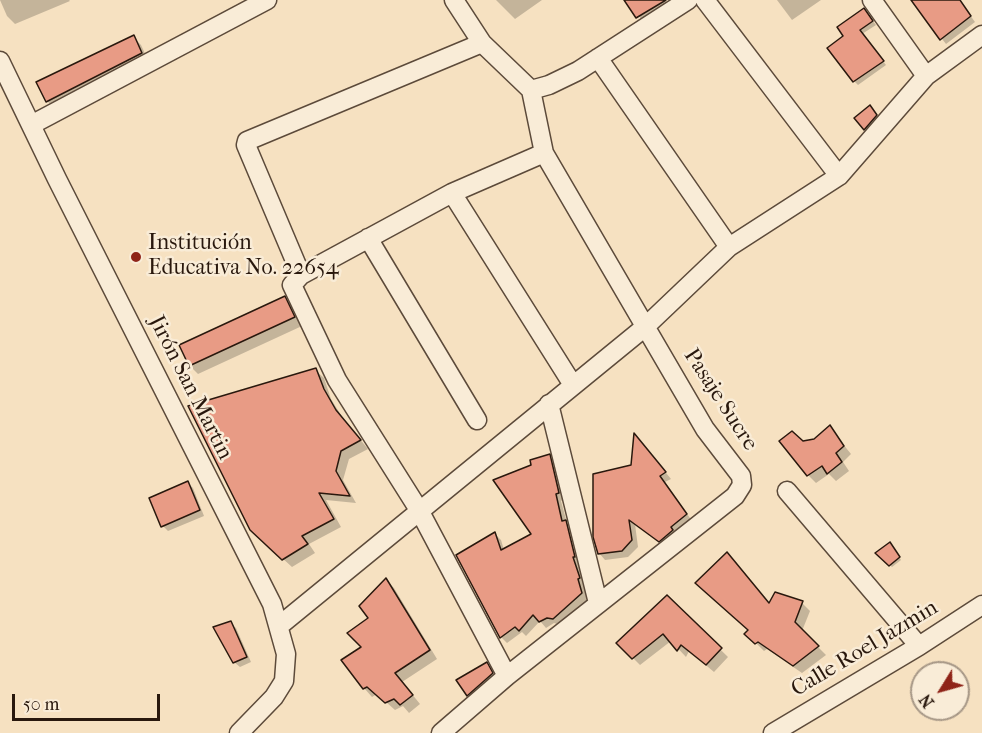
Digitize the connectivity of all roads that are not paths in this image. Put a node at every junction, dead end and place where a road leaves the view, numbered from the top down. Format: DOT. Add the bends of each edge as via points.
graph roads {
  1 [pos="267,0"];
  2 [pos="454,0"];
  3 [pos="688,0"];
  4 [pos="705,0"];
  5 [pos="872,0"];
  6 [pos="982,35"];
  7 [pos="482,43"];
  8 [pos="598,58"];
  9 [pos="0,61"];
  10 [pos="926,76"];
  11 [pos="531,90"];
  12 [pos="31,125"];
  13 [pos="544,153"];
  14 [pos="839,176"];
  15 [pos="452,193"];
  16 [pos="368,238"];
  17 [pos="729,247"];
  18 [pos="301,275"];
  19 [pos="645,327"];
  20 [pos="573,385"];
  21 [pos="549,404"];
  22 [pos="477,420"];
  23 [pos="787,491"];
  24 [pos="419,510"];
  25 [pos="598,603"];
  26 [pos="982,605"];
  27 [pos="279,626"];
  28 [pos="919,646"];
  29 [pos="507,676"];
  30 [pos="239,733"];
  31 [pos="441,733"];
  32 [pos="773,733"];
  1 -- 12 [label="street"];
  2 -- 7 [label="street"];
  3 -- 8 [label="street"];
  4 -- 14 [label="street"];
  5 -- 10 [label="street"];
  6 -- 10 [label="street"];
  7 -- 11 [label="street"];
  7 -- 18 [label="street" via="247,141"];
  8 -- 11 [label="street" via="549,85"];
  8 -- 17 [label="street"];
  9 -- 12 [label="street, Jirón San Martin"];
  10 -- 14 [label="street"];
  11 -- 13 [label="street, Pasaje Sucre"];
  12 -- 27 [label="street, Jirón San Martin" via="272,604"];
  13 -- 15 [label="street"];
  13 -- 19 [label="street, Pasaje Sucre"];
  14 -- 17 [label="street"];
  15 -- 16 [label="street"];
  15 -- 20 [label="street"];
  16 -- 18 [label="street"];
  16 -- 22 [label="street"];
  17 -- 19 [label="street"];
  18 -- 24 [label="street" via="292,285 337,380"];
  19 -- 20 [label="street"];
  19 -- 25 [label="street, Pasaje Sucre" via="705,429 741,476 742,485 735,496"];
  20 -- 21 [label="street"];
  21 -- 24 [label="street"];
  21 -- 25 [label="street"];
  23 -- 28 [label="street"];
  24 -- 27 [label="street"];
  24 -- 29 [label="street"];
  25 -- 29 [label="street, Pasaje Sucre"];
  26 -- 28 [label="street, Calle Roel Jazmin"];
  27 -- 30 [label="street, Jirón San Martin" via="286,654 284,681"];
  28 -- 32 [label="street, Calle Roel Jazmin"];
  29 -- 31 [label="street, Pasaje Sucre"];
}
